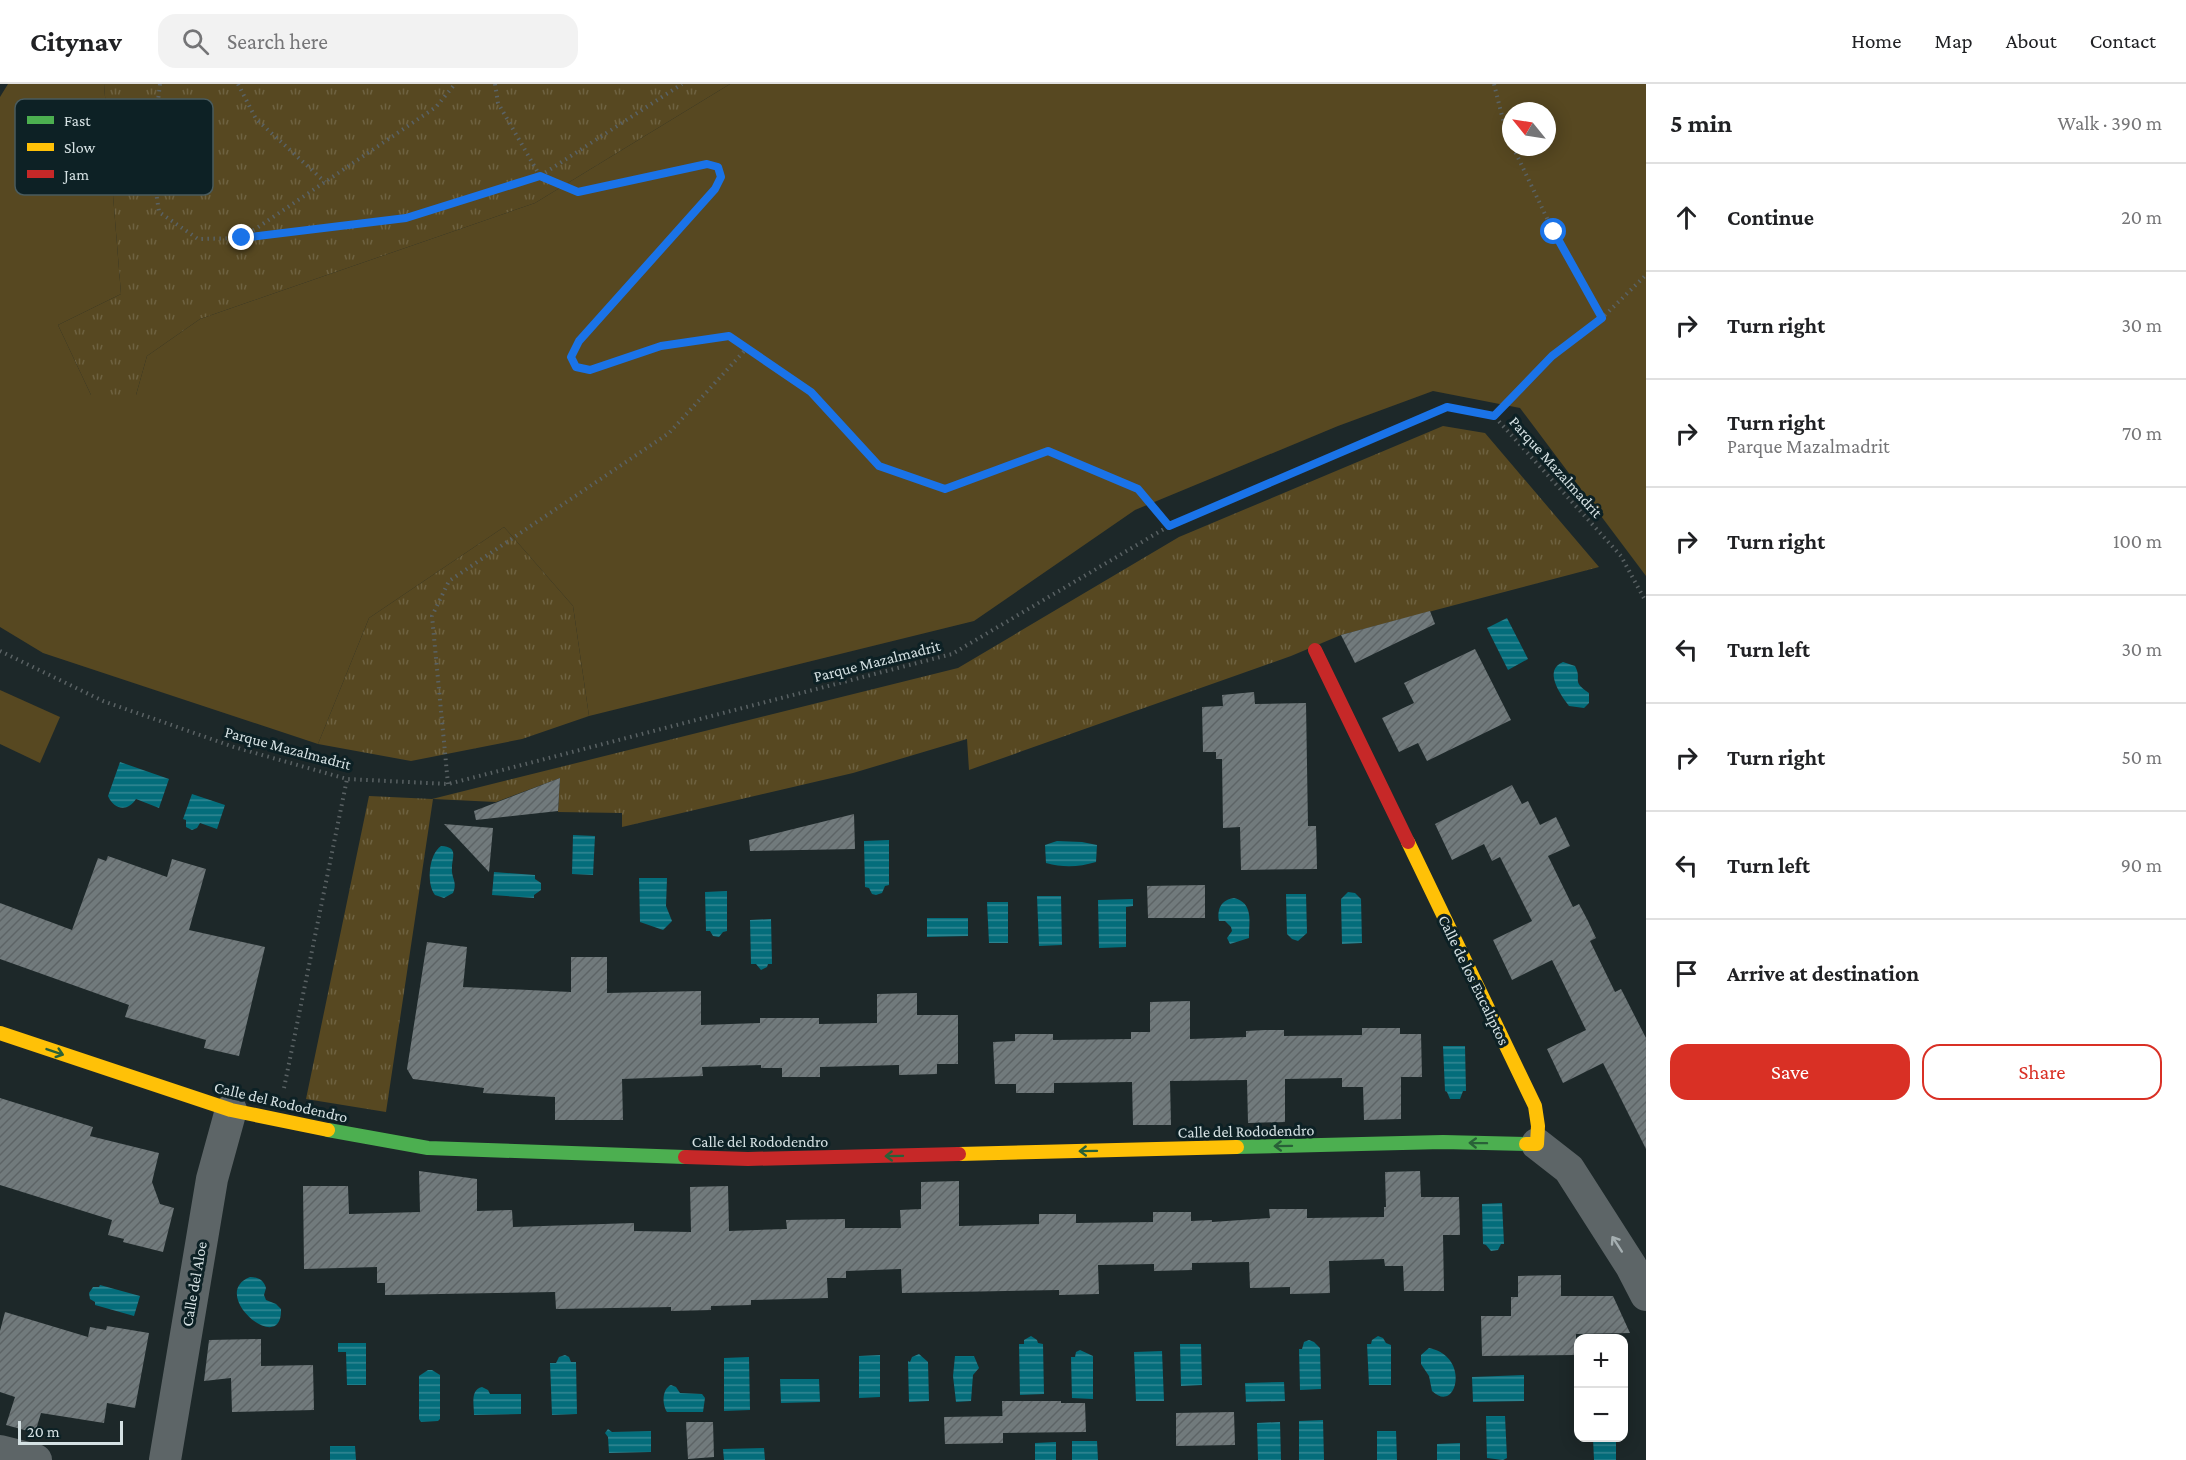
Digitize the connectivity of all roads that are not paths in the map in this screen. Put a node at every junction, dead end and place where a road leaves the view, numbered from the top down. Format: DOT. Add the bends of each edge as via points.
graph roads {
  1 [pos="1315,650"];
  2 [pos="0,1033"];
  3 [pos="231,1110"];
  4 [pos="1537,1144"];
  5 [pos="1646,1295"];
  6 [pos="0,1451"];
  7 [pos="36,1460"];
  8 [pos="165,1460"];
  1 -- 4 [label="street, Calle de los Eucaliptos" via="1535,1106"];
  2 -- 3 [label="street, Calle del Rododendro, one-way"];
  4 -- 3 [label="street, Calle del Rododendro, one-way" via="1443,1142 748,1159 428,1148"];
  3 -- 8 [label="street, Calle del Aloe" via="212,1179"];
  5 -- 4 [label="street, one-way" via="1569,1169"];
  6 -- 7 [label="street"];
}
